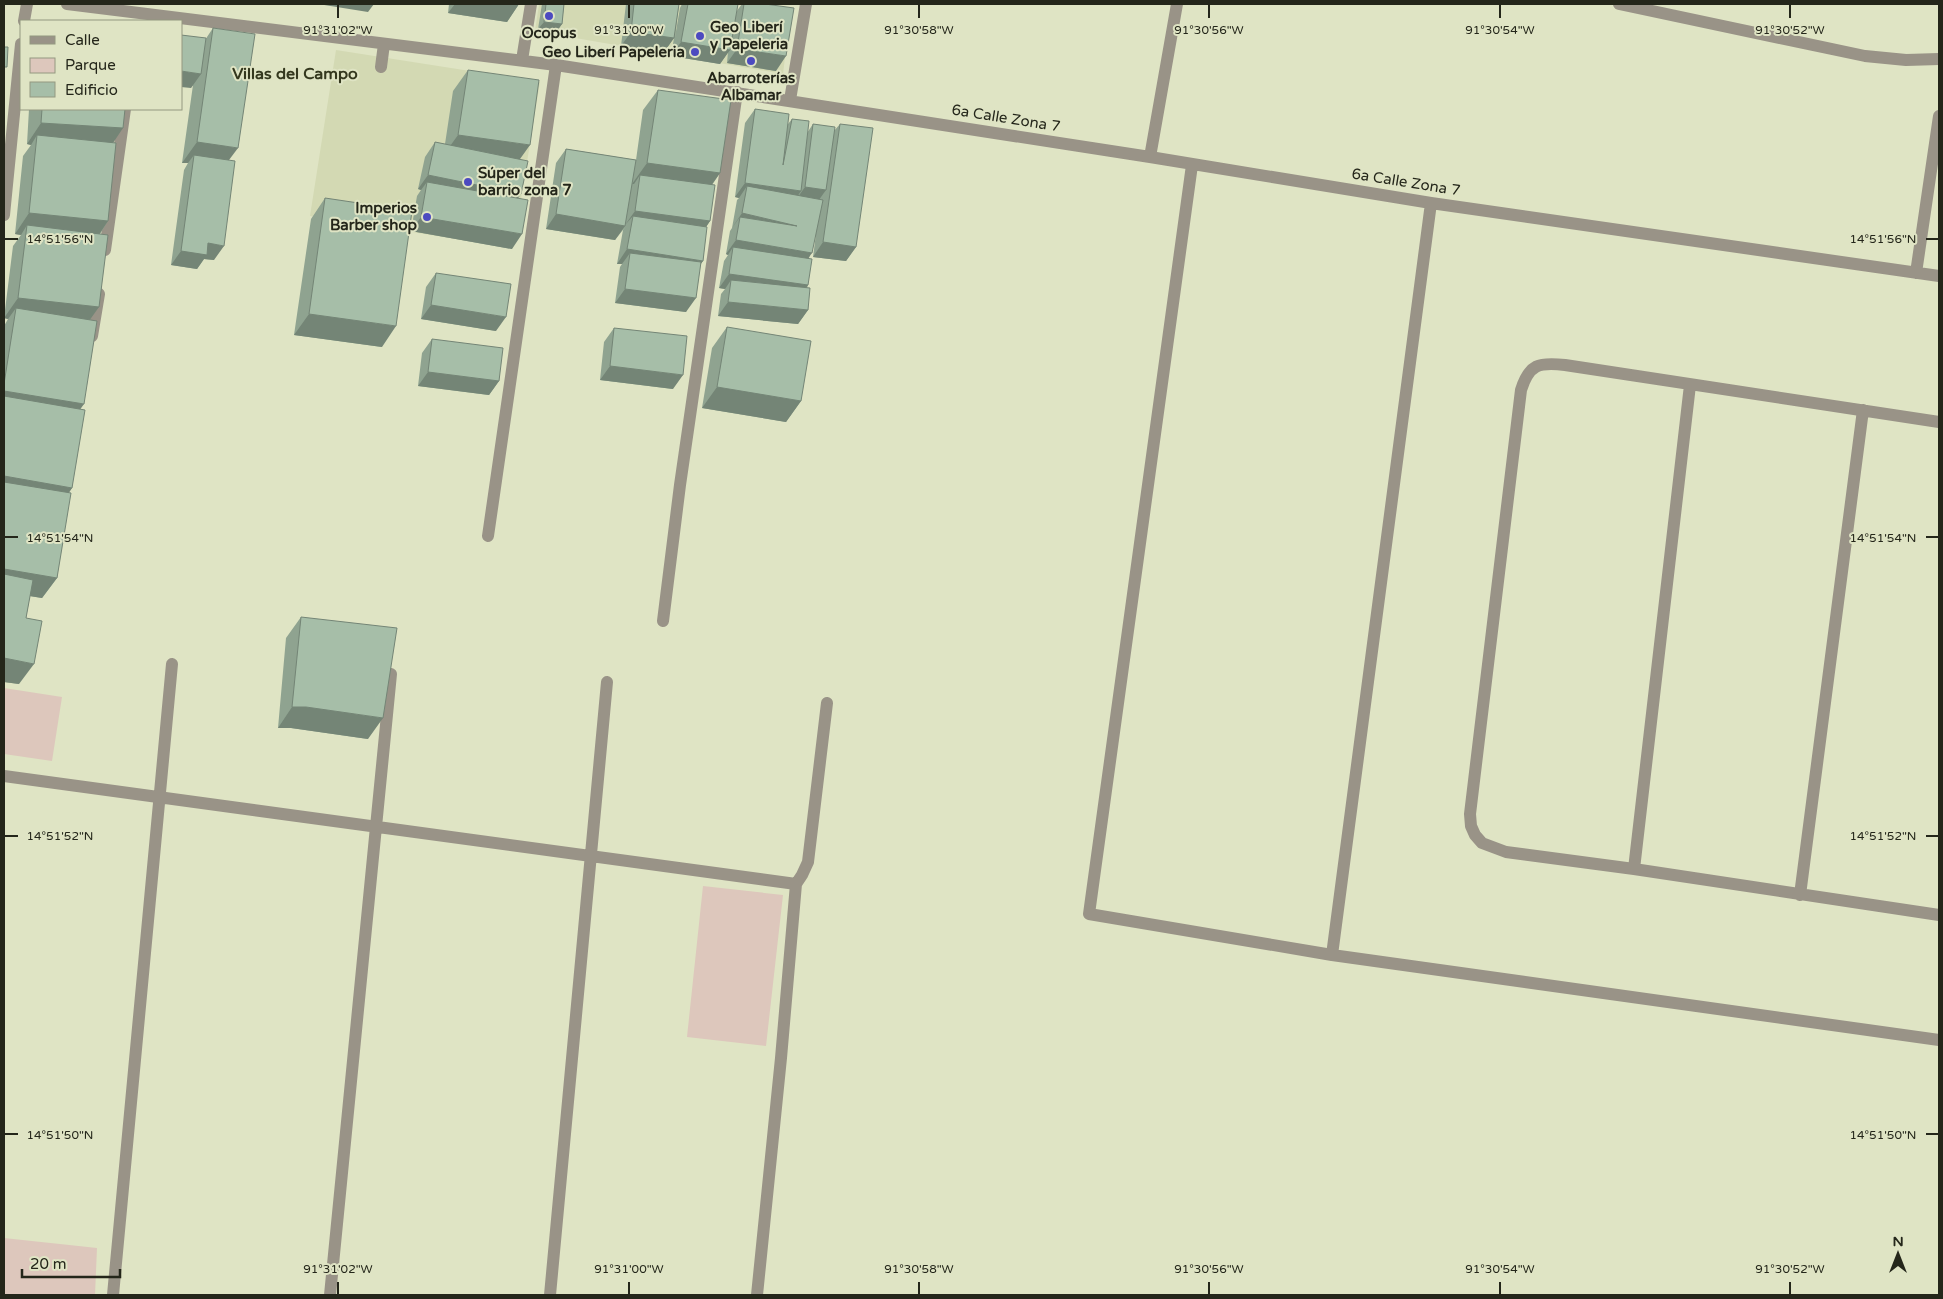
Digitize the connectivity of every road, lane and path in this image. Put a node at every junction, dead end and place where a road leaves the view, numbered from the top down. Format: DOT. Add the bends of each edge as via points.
graph roads {
  1 [pos="27,4"];
  2 [pos="67,4"];
  3 [pos="531,4"];
  4 [pos="806,4"];
  5 [pos="1176,4"];
  6 [pos="1619,4"];
  7 [pos="1682,4"];
  8 [pos="135,17"];
  9 [pos="1679,17"];
  10 [pos="24,20"];
  11 [pos="163,20"];
  12 [pos="182,22"];
  13 [pos="384,44"];
  14 [pos="20,54"];
  15 [pos="522,60"];
  16 [pos="1939,60"];
  17 [pos="556,65"];
  18 [pos="381,68"];
  19 [pos="737,92"];
  20 [pos="790,100"];
  21 [pos="125,110"];
  22 [pos="1939,116"];
  23 [pos="1150,157"];
  24 [pos="1192,165"];
  25 [pos="1431,203"];
  26 [pos="4,215"];
  27 [pos="103,264"];
  28 [pos="1916,273"];
  29 [pos="1939,276"];
  30 [pos="100,284"];
  31 [pos="90,352"];
  32 [pos="1690,384"];
  33 [pos="1863,410"];
  34 [pos="1939,422"];
  35 [pos="488,536"];
  36 [pos="663,621"];
  37 [pos="172,664"];
  38 [pos="391,674"];
  39 [pos="608,682"];
  40 [pos="826,703"];
  41 [pos="4,776"];
  42 [pos="160,797"];
  43 [pos="377,827"];
  44 [pos="591,856"];
  45 [pos="1634,869"];
  46 [pos="796,884"];
  47 [pos="1800,894"];
  48 [pos="1939,915"];
  49 [pos="1332,955"];
  50 [pos="1939,1040"];
  51 [pos="113,1295"];
  52 [pos="330,1295"];
  53 [pos="550,1295"];
  54 [pos="757,1295"];
  1 -- 10 [label="street"];
  2 -- 8 [label="street, 6a Calle Zona 7"];
  3 -- 15 [label="street"];
  4 -- 20 [label="street"];
  5 -- 23 [label="street"];
  6 -- 9 [label="street"];
  7 -- 9 [label="street"];
  8 -- 11 [label="street, 6a Calle Zona 7"];
  9 -- 16 [label="street" via="1865,56"];
  12 -- 13 [label="street, 6a Calle Zona 7"];
  13 -- 15 [label="street, 6a Calle Zona 7"];
  13 -- 18 [label="street"];
  14 -- 26 [label="street"];
  15 -- 17 [label="street, 6a Calle Zona 7"];
  17 -- 19 [label="street, 6a Calle Zona 7"];
  17 -- 35 [label="street"];
  19 -- 20 [label="street, 6a Calle Zona 7"];
  19 -- 36 [label="street"];
  20 -- 23 [label="street, 6a Calle Zona 7"];
  21 -- 27 [label="street"];
  22 -- 28 [label="street"];
  23 -- 24 [label="street, 6a Calle Zona 7"];
  24 -- 25 [label="street, 6a Calle Zona 7"];
  24 -- 49 [label="street" via="1089,914"];
  25 -- 28 [label="street, 6a Calle Zona 7"];
  25 -- 49 [label="street"];
  28 -- 29 [label="street, 6a Calle Zona 7"];
  30 -- 31 [label="street"];
  32 -- 33 [label="street"];
  32 -- 45 [label="street"];
  32 -- 45 [label="street" via="1551,363 1535,366 1525,377 1472,792 1471,826 1482,843 1492,848"];
  33 -- 34 [label="street"];
  33 -- 47 [label="street"];
  37 -- 42 [label="street"];
  38 -- 43 [label="street"];
  39 -- 44 [label="street"];
  40 -- 46 [label="street" via="808,862"];
  41 -- 42 [label="street"];
  42 -- 43 [label="street"];
  42 -- 51 [label="street"];
  43 -- 44 [label="street"];
  43 -- 52 [label="street"];
  44 -- 46 [label="street"];
  44 -- 53 [label="street"];
  45 -- 47 [label="street"];
  46 -- 54 [label="street"];
  47 -- 48 [label="street"];
  49 -- 50 [label="street"];
}
